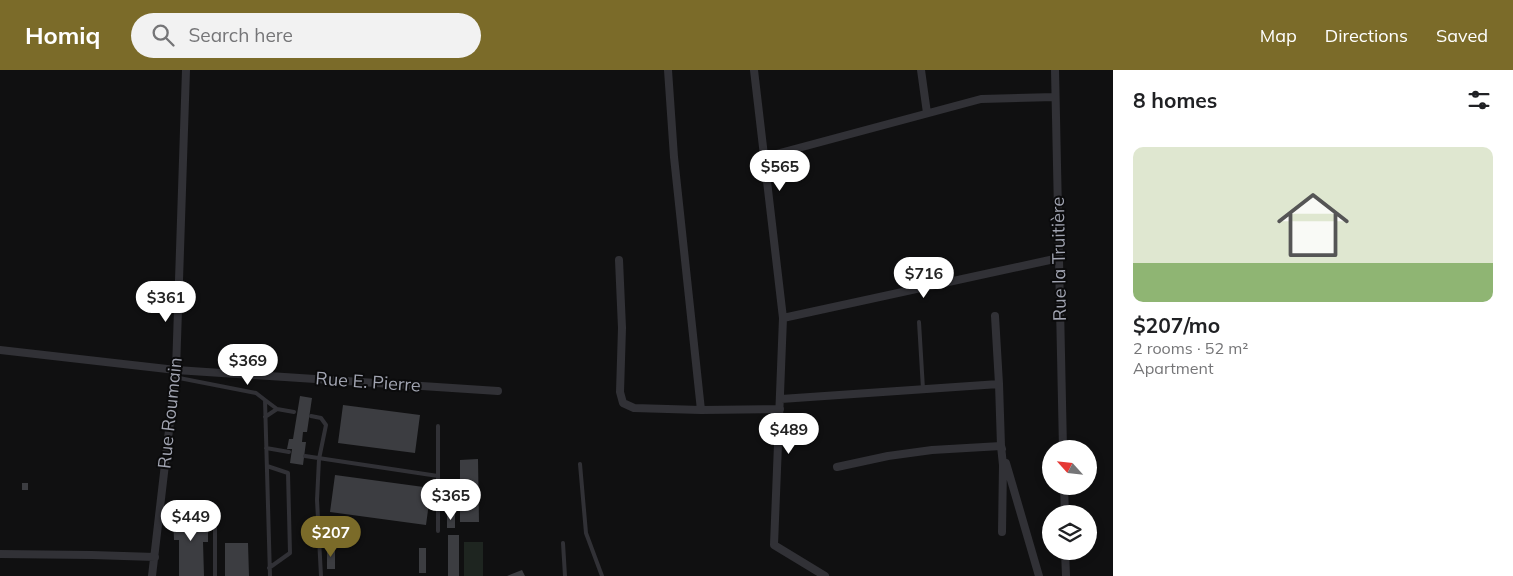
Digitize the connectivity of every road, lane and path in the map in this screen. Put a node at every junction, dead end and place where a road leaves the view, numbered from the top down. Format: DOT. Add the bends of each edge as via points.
graph roads {
  1 [pos="668,70"];
  2 [pos="754,70"];
  3 [pos="921,70"];
  4 [pos="1054,70"];
  5 [pos="184,71"];
  6 [pos="1055,97"];
  7 [pos="927,113"];
  8 [pos="765,157"];
  9 [pos="1059,258"];
  10 [pos="620,260"];
  11 [pos="995,316"];
  12 [pos="783,318"];
  13 [pos="919,322"];
  14 [pos="0,350"];
  15 [pos="175,374"];
  16 [pos="999,384"];
  17 [pos="923,389"];
  18 [pos="498,391"];
  19 [pos="780,399"];
  20 [pos="265,400"];
  21 [pos="276,409"];
  22 [pos="780,409"];
  23 [pos="701,410"];
  24 [pos="294,412"];
  25 [pos="311,416"];
  26 [pos="265,417"];
  27 [pos="438,426"];
  28 [pos="1063,440"];
  29 [pos="1001,446"];
  30 [pos="266,448"];
  31 [pos="289,452"];
  32 [pos="306,456"];
  33 [pos="319,459"];
  34 [pos="580,464"];
  35 [pos="267,466"];
  36 [pos="837,467"];
  37 [pos="438,476"];
  38 [pos="160,509"];
  39 [pos="438,531"];
  40 [pos="1002,532"];
  41 [pos="564,542"];
  42 [pos="0,554"];
  43 [pos="155,557"];
  44 [pos="1065,560"];
  45 [pos="269,568"];
  46 [pos="152,576"];
  47 [pos="215,576"];
  48 [pos="270,576"];
  49 [pos="321,576"];
  50 [pos="565,576"];
  51 [pos="602,576"];
  52 [pos="825,576"];
  53 [pos="1039,576"];
  54 [pos="1066,576"];
  1 -- 23 [label="street"];
  2 -- 8 [label="street"];
  3 -- 7 [label="street"];
  4 -- 6 [label="street, Rue la Truitière"];
  5 -- 15 [label="street, Rue Roumain"];
  6 -- 7 [label="street" via="981,99"];
  6 -- 9 [label="street, Rue la Truitière"];
  7 -- 8 [label="street"];
  8 -- 12 [label="street"];
  9 -- 12 [label="street"];
  9 -- 28 [label="street, Rue la Truitière"];
  10 -- 23 [label="street" via="623,403 634,408"];
  11 -- 16 [label="street"];
  12 -- 19 [label="street"];
  13 -- 17 [label="lane"];
  14 -- 15 [label="street, Rue E. Pierre"];
  15 -- 18 [label="street, Rue E. Pierre"];
  15 -- 20 [label="lane" via="256,393"];
  15 -- 38 [label="street, Rue Roumain"];
  16 -- 17 [label="street"];
  16 -- 29 [label="street"];
  17 -- 19 [label="street"];
  19 -- 22 [label="street"];
  20 -- 21 [label="lane"];
  20 -- 26 [label="lane"];
  21 -- 24 [label="lane"];
  21 -- 26 [label="lane"];
  22 -- 23 [label="street"];
  22 -- 52 [label="street" via="774,545"];
  25 -- 33 [label="lane" via="320,418 326,425"];
  26 -- 30 [label="lane"];
  27 -- 37 [label="lane"];
  29 -- 36 [label="street" via="932,450"];
  29 -- 40 [label="street"];
  29 -- 53 [label="street"];
  30 -- 31 [label="lane"];
  30 -- 35 [label="lane"];
  32 -- 33 [label="lane"];
  33 -- 37 [label="lane"];
  33 -- 49 [label="lane" via="317,500"];
  34 -- 51 [label="lane" via="586,533"];
  35 -- 45 [label="lane"];
  35 -- 45 [label="lane" via="288,473 290,553"];
  37 -- 39 [label="lane"];
  38 -- 43 [label="street, Rue Roumain"];
  38 -- 47 [label="lane" via="214,508"];
  41 -- 50 [label="lane"];
  42 -- 43 [label="street"];
  43 -- 46 [label="street, Rue Roumain"];
  44 -- 54 [label="street"];
  45 -- 48 [label="lane"];
}
